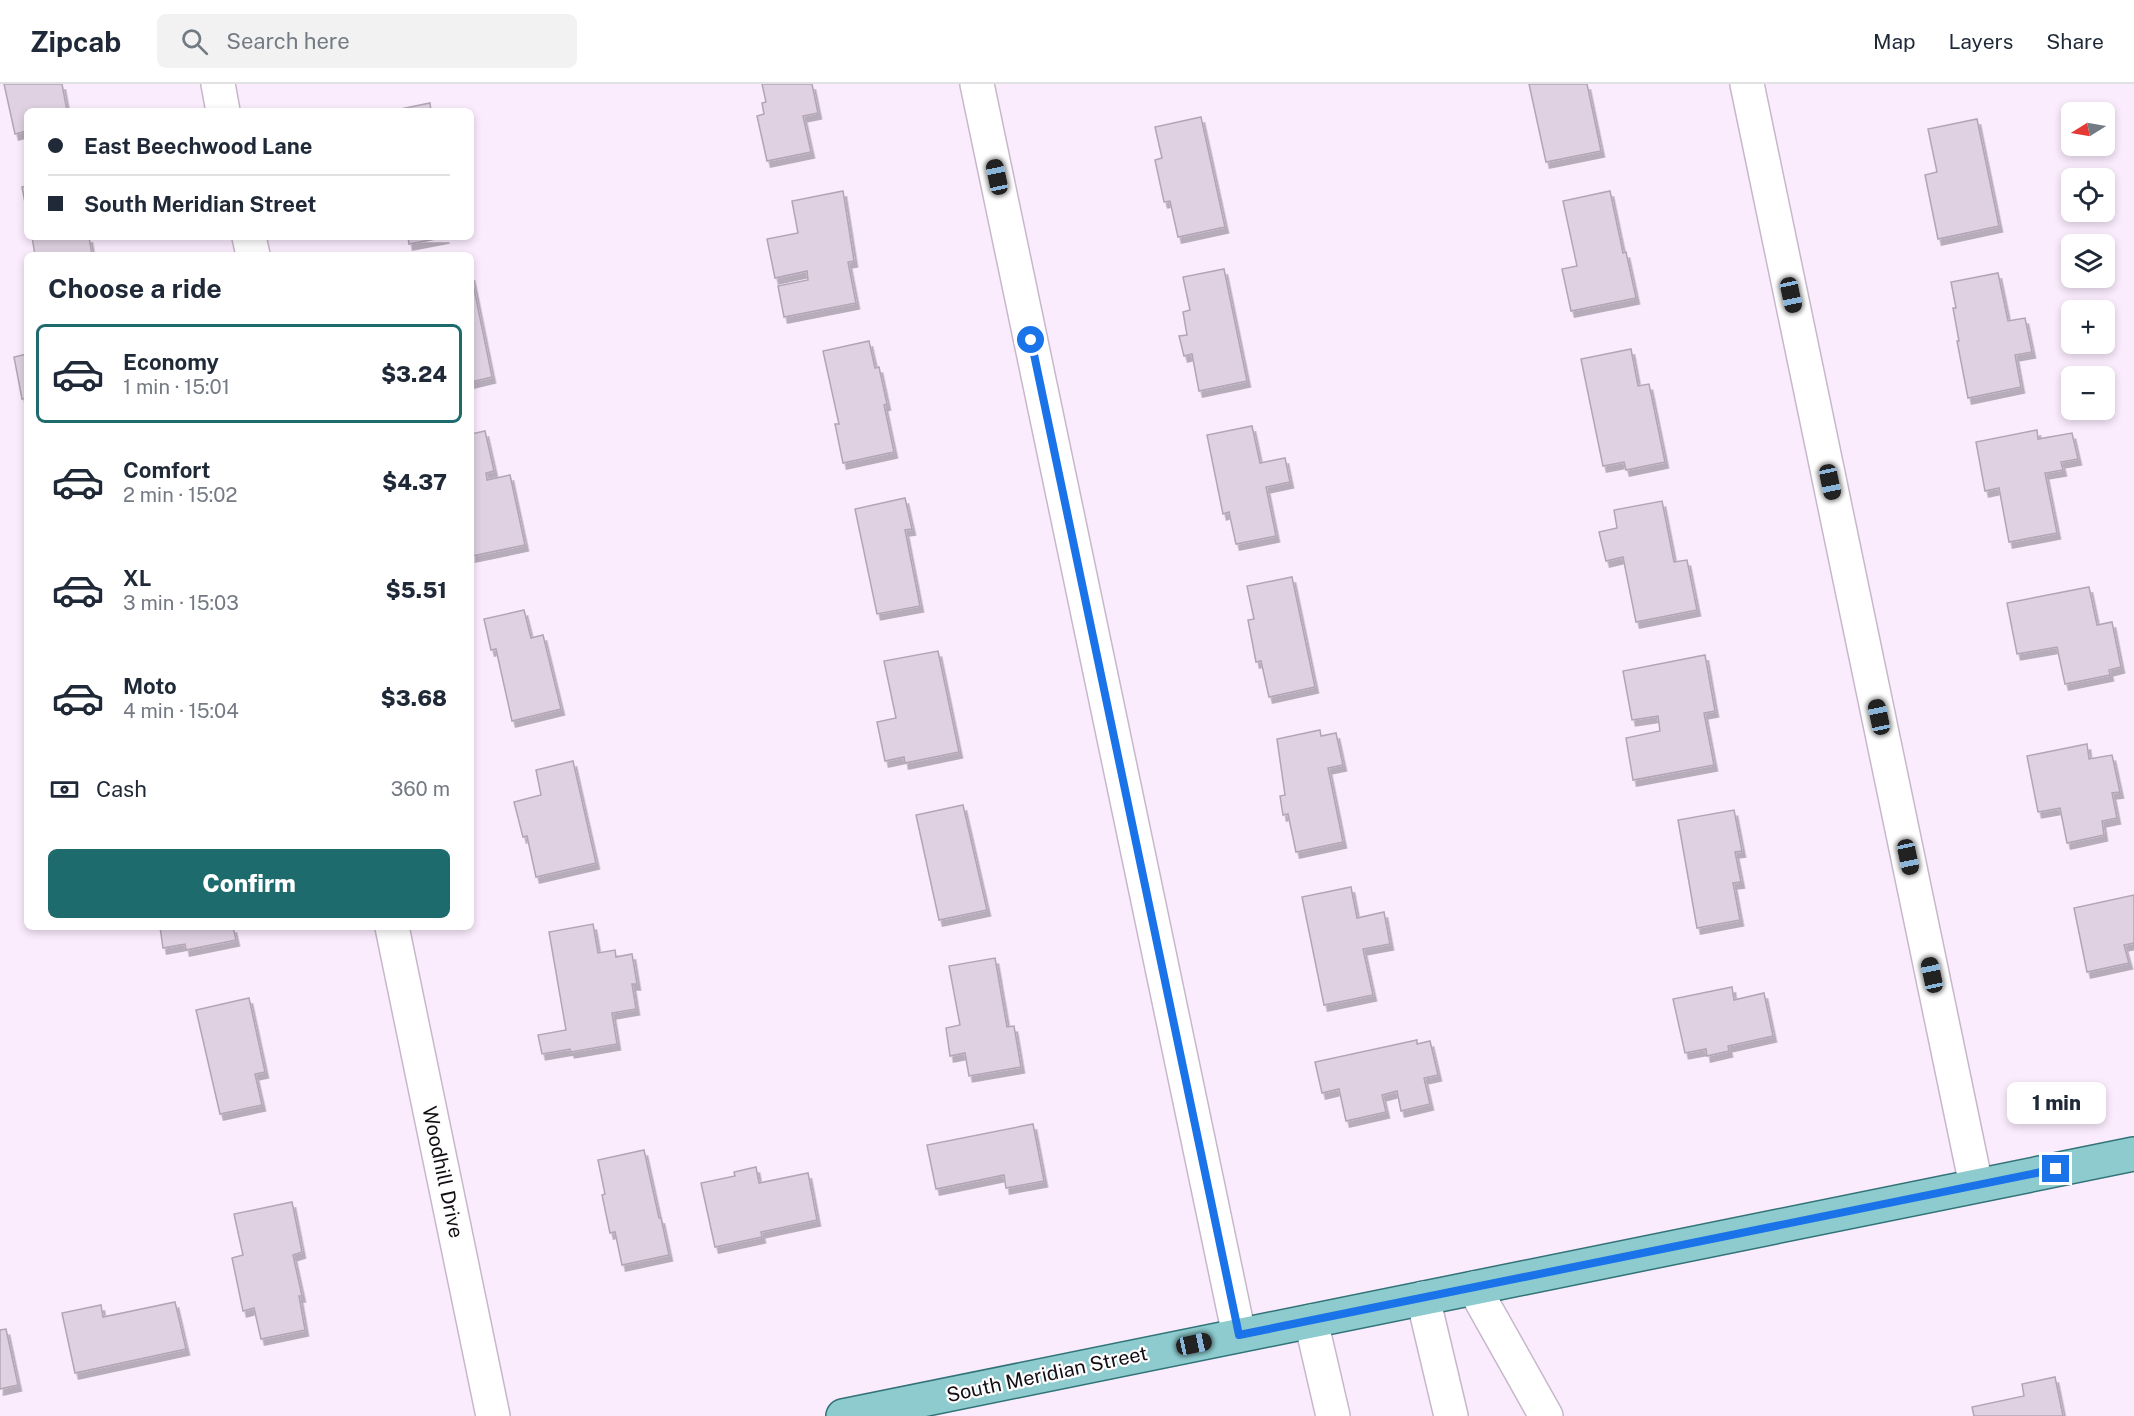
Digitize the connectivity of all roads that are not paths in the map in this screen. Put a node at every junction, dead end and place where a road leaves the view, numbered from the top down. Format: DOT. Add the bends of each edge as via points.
graph roads {
  1 [pos="218,84"];
  2 [pos="977,84"];
  3 [pos="1747,84"];
  4 [pos="222,108"];
  5 [pos="393,930"];
  6 [pos="2134,1154"];
  7 [pos="1976,1185"];
  8 [pos="1474,1288"];
  9 [pos="1423,1298"];
  10 [pos="1311,1321"];
  11 [pos="1239,1335"];
  12 [pos="494,1416"];
  13 [pos="843,1416"];
  14 [pos="1333,1416"];
  15 [pos="1451,1416"];
  16 [pos="1546,1416"];
  1 -- 4 [label="street"];
  2 -- 11 [label="street"];
  3 -- 7 [label="street"];
  5 -- 12 [label="street, Woodhill Drive"];
  6 -- 7 [label="main road, South Meridian Street"];
  7 -- 8 [label="main road, South Meridian Street"];
  8 -- 9 [label="main road, South Meridian Street"];
  8 -- 16 [label="street"];
  9 -- 10 [label="main road, South Meridian Street"];
  9 -- 15 [label="street"];
  10 -- 11 [label="main road, South Meridian Street"];
  10 -- 14 [label="street"];
  11 -- 13 [label="main road, South Meridian Street"];
}
